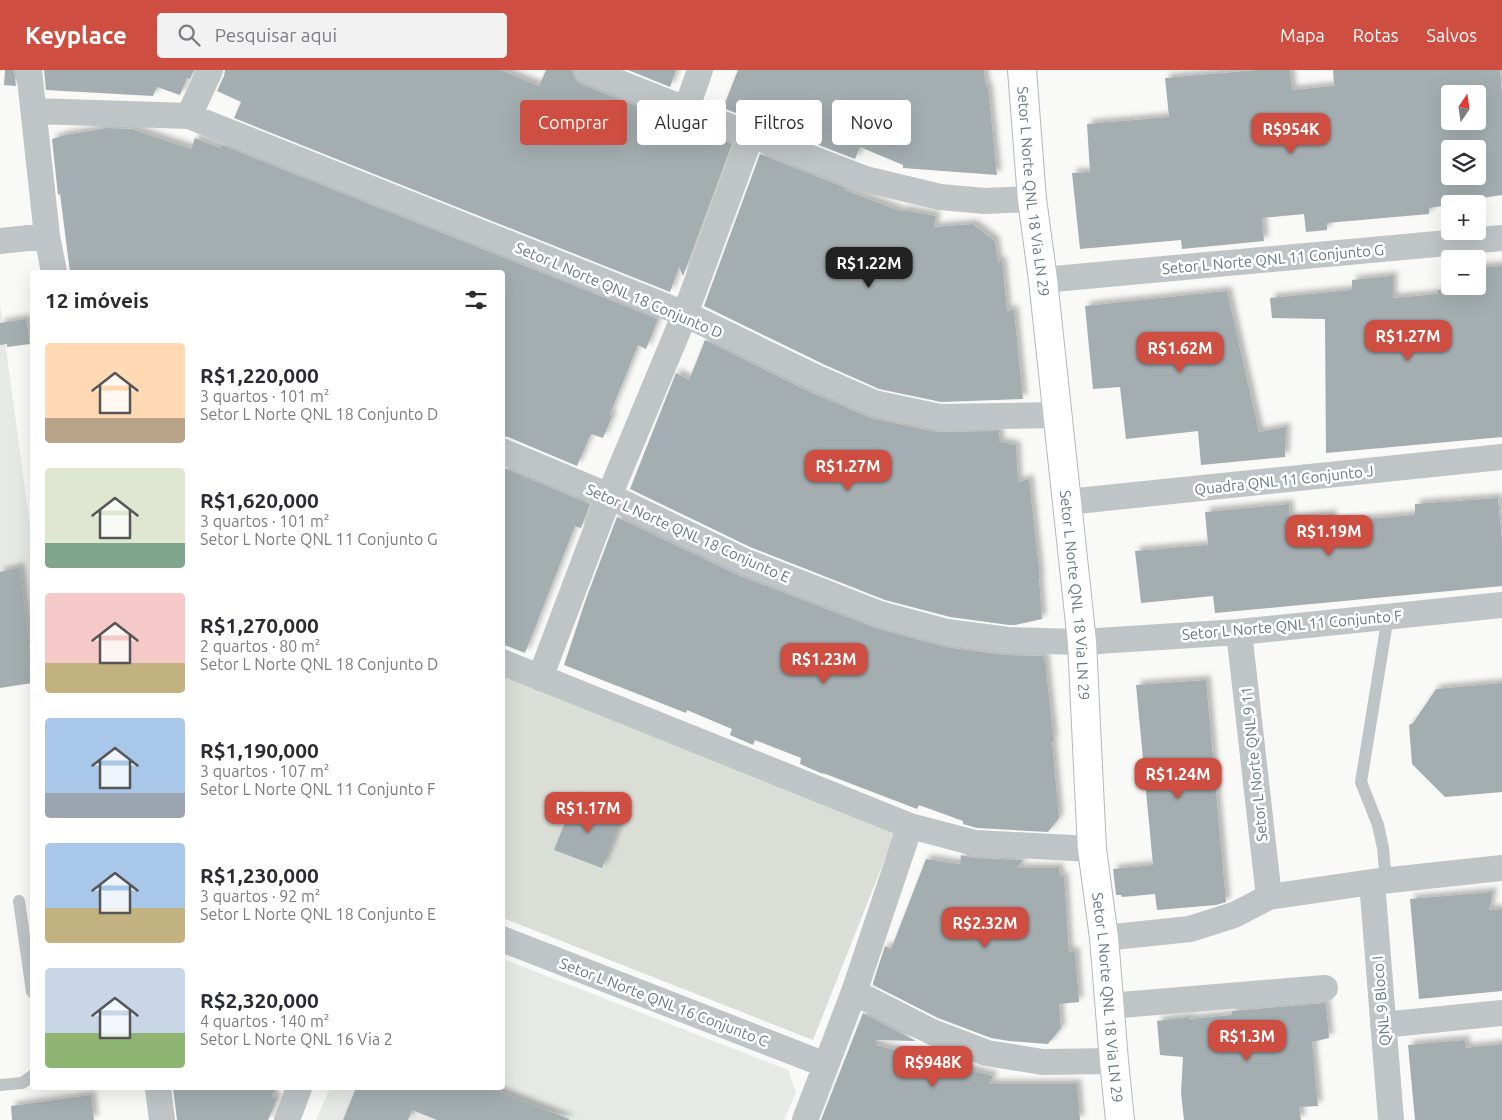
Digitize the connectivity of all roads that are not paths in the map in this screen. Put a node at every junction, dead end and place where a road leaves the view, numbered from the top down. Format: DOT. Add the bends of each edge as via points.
graph roads {
  1 [pos="29,70"];
  2 [pos="210,70"];
  3 [pos="587,70"];
  4 [pos="700,70"];
  5 [pos="1022,70"];
  6 [pos="661,100"];
  7 [pos="690,100"];
  8 [pos="34,111"];
  9 [pos="189,116"];
  10 [pos="747,145"];
  11 [pos="777,145"];
  12 [pos="1032,199"];
  13 [pos="47,236"];
  14 [pos="1502,238"];
  15 [pos="0,241"];
  16 [pos="54,270"];
  17 [pos="1043,280"];
  18 [pos="685,314"];
  19 [pos="1057,415"];
  20 [pos="505,452"];
  21 [pos="1502,457"];
  22 [pos="609,496"];
  23 [pos="1067,502"];
  24 [pos="1502,605"];
  25 [pos="1388,616"];
  26 [pos="1239,632"];
  27 [pos="1082,642"];
  28 [pos="505,663"];
  29 [pos="540,678"];
  30 [pos="910,826"];
  31 [pos="1092,849"];
  32 [pos="1502,868"];
  33 [pos="1379,881"];
  34 [pos="1269,897"];
  35 [pos="19,901"];
  36 [pos="1104,938"];
  37 [pos="505,940"];
  38 [pos="30,978"];
  39 [pos="1324,988"];
  40 [pos="854,992"];
  41 [pos="1109,1006"];
  42 [pos="1502,1013"];
  43 [pos="1383,1025"];
  44 [pos="1114,1061"];
  45 [pos="826,1065"];
  46 [pos="30,1077"];
  47 [pos="0,1085"];
  48 [pos="158,1090"];
  49 [pos="298,1090"];
  50 [pos="162,1120"];
  51 [pos="287,1120"];
  52 [pos="805,1120"];
  53 [pos="1120,1120"];
  54 [pos="1391,1120"];
  1 -- 8 [label="street"];
  2 -- 9 [label="street"];
  3 -- 6 [label="street"];
  4 -- 7 [label="street"];
  5 -- 12 [label="street, Setor L Norte QNL 18 Via LN 29"];
  8 -- 9 [label="street, Setor L Norte QNL 18 Conjunto D"];
  8 -- 13 [label="street"];
  9 -- 18 [label="street, Setor L Norte QNL 18 Conjunto D"];
  10 -- 18 [label="street"];
  11 -- 12 [label="street" via="865,179 940,197 985,201"];
  12 -- 17 [label="street, Setor L Norte QNL 18 Via LN 29"];
  13 -- 15 [label="street"];
  13 -- 16 [label="street"];
  14 -- 17 [label="street, Setor L Norte QNL 11 Conjunto G"];
  17 -- 19 [label="street, Setor L Norte QNL 18 Via LN 29"];
  18 -- 19 [label="street, Setor L Norte QNL 18 Conjunto D" via="874,403 940,417"];
  18 -- 22 [label="street"];
  19 -- 23 [label="street, Setor L Norte QNL 18 Via LN 29"];
  20 -- 22 [label="street, Setor L Norte QNL 18 Conjunto E"];
  21 -- 23 [label="street, Quadra QNL 11 Conjunto J"];
  22 -- 27 [label="street, Setor L Norte QNL 18 Conjunto E" via="744,561 880,614 947,632 1008,640"];
  22 -- 29 [label="street"];
  23 -- 27 [label="street, Setor L Norte QNL 18 Via LN 29"];
  24 -- 25 [label="street, Setor L Norte QNL 11 Conjunto F"];
  25 -- 26 [label="street, Setor L Norte QNL 11 Conjunto F"];
  25 -- 33 [label="lane" via="1361,782 1378,825 1383,848"];
  26 -- 27 [label="street, Setor L Norte QNL 11 Conjunto F"];
  26 -- 34 [label="street, Setor L Norte QNL 9 11"];
  27 -- 31 [label="street, Setor L Norte QNL 18 Via LN 29"];
  28 -- 29 [label="street"];
  29 -- 30 [label="street"];
  30 -- 31 [label="street" via="975,843"];
  30 -- 40 [label="street"];
  31 -- 36 [label="street, Setor L Norte QNL 18 Via LN 29"];
  32 -- 33 [label="street"];
  33 -- 34 [label="street"];
  33 -- 43 [label="street, QNL 9 Bloco I"];
  34 -- 36 [label="street" via="1234,915 1190,929"];
  35 -- 38 [label="lane"];
  36 -- 41 [label="street, Setor L Norte QNL 18 Via LN 29"];
  37 -- 45 [label="street, Setor L Norte QNL 16 Conjunto C"];
  39 -- 41 [label="street"];
  40 -- 44 [label="street" via="932,1032 987,1053 1044,1062"];
  40 -- 45 [label="street"];
  41 -- 44 [label="street, Setor L Norte QNL 18 Via LN 29"];
  42 -- 43 [label="street"];
  43 -- 54 [label="street, QNL 9 Bloco I"];
  44 -- 53 [label="street, Setor L Norte QNL 18 Via LN 29"];
  45 -- 52 [label="street"];
  46 -- 47 [label="lane" via="22,1083"];
  48 -- 50 [label="street"];
  49 -- 51 [label="street"];
}
